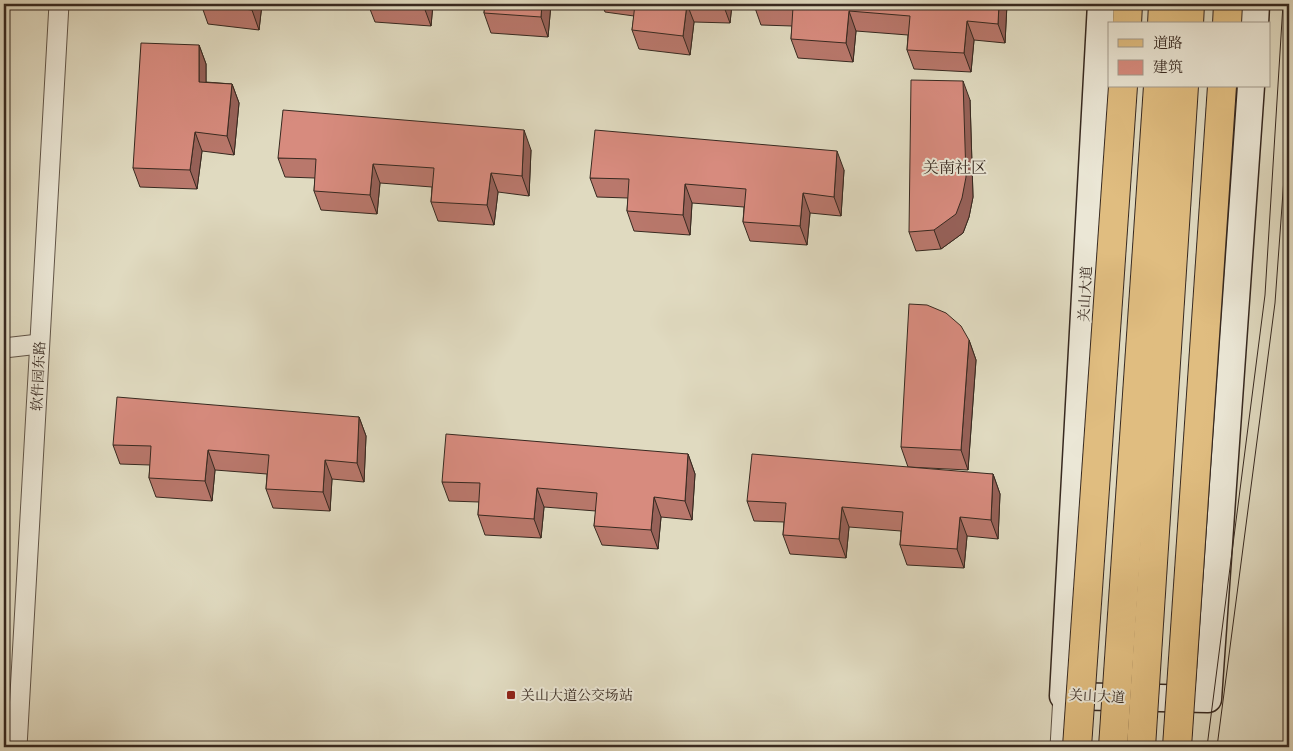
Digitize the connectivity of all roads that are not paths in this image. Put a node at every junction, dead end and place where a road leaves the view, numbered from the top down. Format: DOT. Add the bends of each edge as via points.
graph roads {
  1 [pos="58,4"];
  2 [pos="1101,4"];
  3 [pos="1128,4"];
  4 [pos="1163,4"];
  5 [pos="1190,4"];
  6 [pos="1228,4"];
  7 [pos="1256,4"];
  8 [pos="1127,22"];
  9 [pos="1162,22"];
  10 [pos="1189,22"];
  11 [pos="1227,22"];
  12 [pos="1255,22"];
  13 [pos="1123,88"];
  14 [pos="1158,88"];
  15 [pos="1184,88"];
  16 [pos="1222,88"];
  17 [pos="1251,88"];
  18 [pos="40,344"];
  19 [pos="4,348"];
  20 [pos="1063,696"];
  21 [pos="17,747"];
  22 [pos="1060,747"];
  23 [pos="1077,747"];
  24 [pos="1113,747"];
  25 [pos="1141,747"];
  26 [pos="1177,747"];
  1 -- 18 [label="street, 软件园东路"];
  2 -- 20 [label="main road, 关山大道"];
  3 -- 8 [label="main road"];
  4 -- 9 [label="main road"];
  5 -- 10 [label="main road"];
  6 -- 11 [label="main road"];
  7 -- 12 [label="main road"];
  13 -- 23 [label="main road, bridge"];
  14 -- 24 [label="main road, bridge"];
  15 -- 25 [label="main road, bridge"];
  16 -- 26 [label="main road, bridge"];
  17 -- 20 [label="main road, 关山大道" via="1208,699"];
  18 -- 19 [label="street"];
  18 -- 21 [label="street, 软件园东路"];
  20 -- 22 [label="street"];
}
